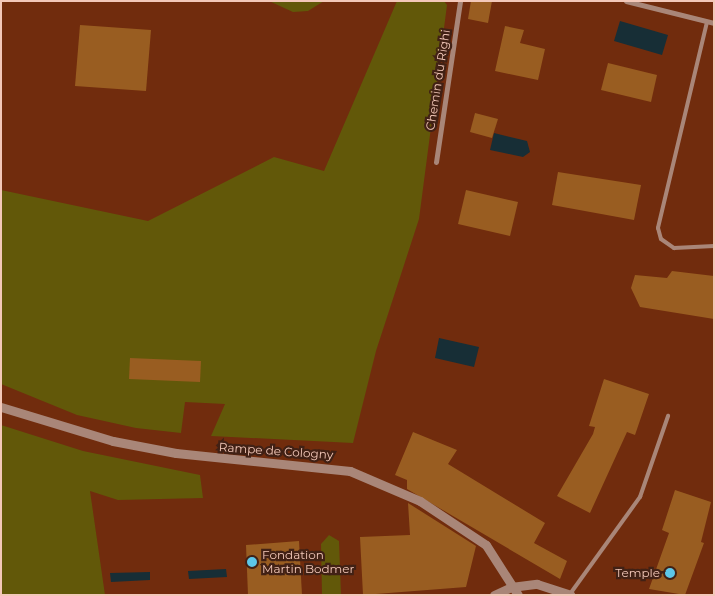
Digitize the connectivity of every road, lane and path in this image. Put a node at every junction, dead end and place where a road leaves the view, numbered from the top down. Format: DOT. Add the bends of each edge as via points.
graph roads {
  1 [pos="460,1"];
  2 [pos="626,1"];
  3 [pos="707,22"];
  4 [pos="714,23"];
  5 [pos="436,162"];
  6 [pos="714,246"];
  7 [pos="1,407"];
  8 [pos="668,416"];
  9 [pos="511,587"];
  10 [pos="494,595"];
  11 [pos="518,595"];
  12 [pos="570,595"];
  1 -- 5 [label="street, Chemin du Righi"];
  2 -- 3 [label="street"];
  3 -- 4 [label="street"];
  3 -- 6 [label="lane" via="658,228 661,239 674,248"];
  7 -- 9 [label="street, Rampe de Cologny" via="86,434 176,454 350,471 420,501 486,545"];
  8 -- 12 [label="lane" via="640,497"];
  9 -- 10 [label="street"];
  9 -- 11 [label="street, Rampe de Cologny"];
  9 -- 12 [label="street" via="536,584"];
}
